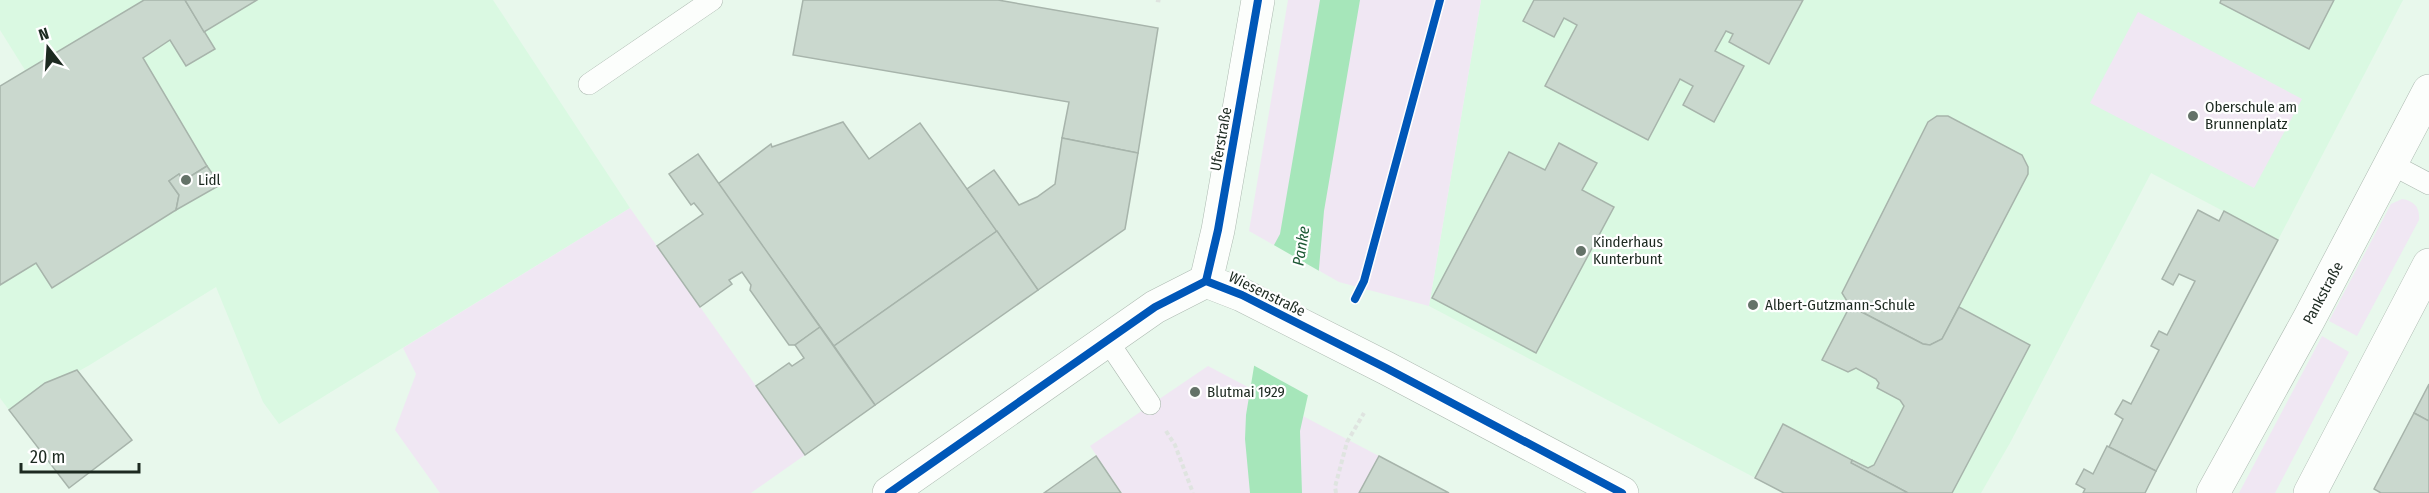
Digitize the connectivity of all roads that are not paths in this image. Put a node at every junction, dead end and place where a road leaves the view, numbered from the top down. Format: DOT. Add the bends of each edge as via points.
graph roads {
  1 [pos="712,0"];
  2 [pos="1258,0"];
  3 [pos="589,84"];
  4 [pos="2429,91"];
  5 [pos="2391,164"];
  6 [pos="2429,184"];
  7 [pos="2429,265"];
  8 [pos="1206,281"];
  9 [pos="1107,340"];
  10 [pos="1150,404"];
  11 [pos="889,493"];
  12 [pos="1622,493"];
  13 [pos="2213,493"];
  14 [pos="2310,493"];
  1 -- 3 [label="lane"];
  2 -- 8 [label="street, Uferstraße"];
  4 -- 5 [label="street, Pankstraße"];
  5 -- 6 [label="lane"];
  5 -- 13 [label="street, Pankstraße"];
  7 -- 14 [label="street"];
  8 -- 9 [label="street, Wiesenstraße" via="1155,307"];
  8 -- 12 [label="street, Wiesenstraße" via="1242,295"];
  9 -- 10 [label="lane"];
  9 -- 11 [label="street, Wiesenstraße"];
}
